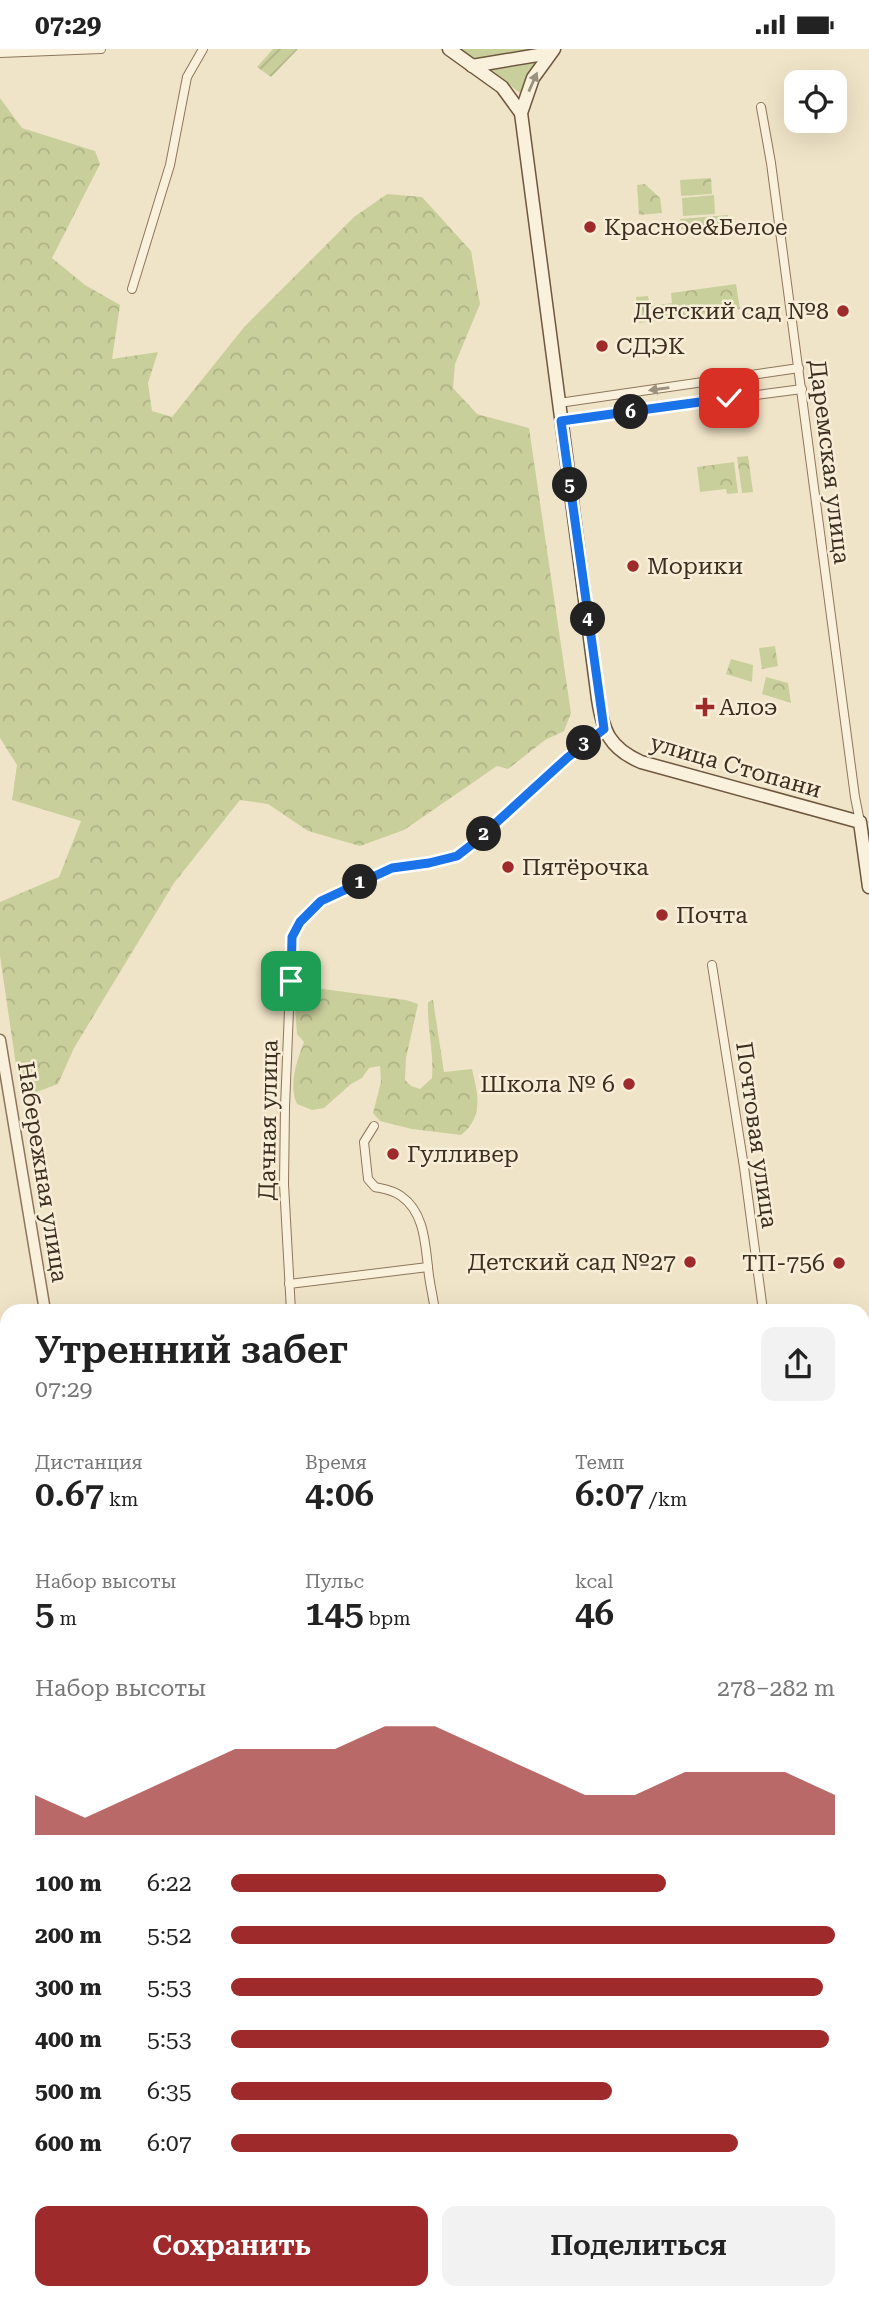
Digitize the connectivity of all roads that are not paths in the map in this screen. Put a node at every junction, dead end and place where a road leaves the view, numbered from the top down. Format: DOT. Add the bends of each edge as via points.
graph roads {
  1 [pos="101,49"];
  2 [pos="203,49"];
  3 [pos="449,49"];
  4 [pos="552,51"];
  5 [pos="0,53"];
  6 [pos="472,66"];
  7 [pos="761,107"];
  8 [pos="521,113"];
  9 [pos="132,289"];
  10 [pos="799,368"];
  11 [pos="802,389"];
  12 [pos="559,403"];
  13 [pos="561,421"];
  14 [pos="604,729"];
  15 [pos="865,822"];
  16 [pos="869,887"];
  17 [pos="712,965"];
  18 [pos="0,1040"];
  19 [pos="374,1126"];
  20 [pos="428,1267"];
  21 [pos="289,1284"];
  22 [pos="44,1304"];
  23 [pos="290,1304"];
  24 [pos="434,1304"];
  25 [pos="762,1304"];
  1 -- 5 [label="street"];
  2 -- 9 [label="street" via="187,77 170,165"];
  3 -- 6 [label="main road"];
  4 -- 6 [label="main road"];
  8 -- 4 [label="main road, one-way" via="533,78"];
  6 -- 8 [label="main road" via="502,87"];
  7 -- 10 [label="street, Даремская улица"];
  8 -- 12 [label="main road"];
  10 -- 11 [label="street, Даремская улица"];
  10 -- 12 [label="street, one-way"];
  11 -- 13 [label="street"];
  11 -- 15 [label="street, Даремская улица" via="850,758"];
  12 -- 13 [label="main road"];
  13 -- 14 [label="main road"];
  14 -- 15 [label="main road, улица Стопани" via="618,749 641,762"];
  14 -- 21 [label="street, Дачная улица" via="457,856 392,868 321,901 300,922 292,937 285,1107"];
  15 -- 16 [label="main road"];
  17 -- 25 [label="street, Почтовая улица"];
  18 -- 22 [label="street, Набережная улица"];
  19 -- 20 [label="street" via="365,1142 368,1179 374,1187 402,1196 413,1209 425,1235"];
  20 -- 21 [label="street"];
  20 -- 24 [label="street"];
  21 -- 23 [label="street, Дачная улица"];
}
